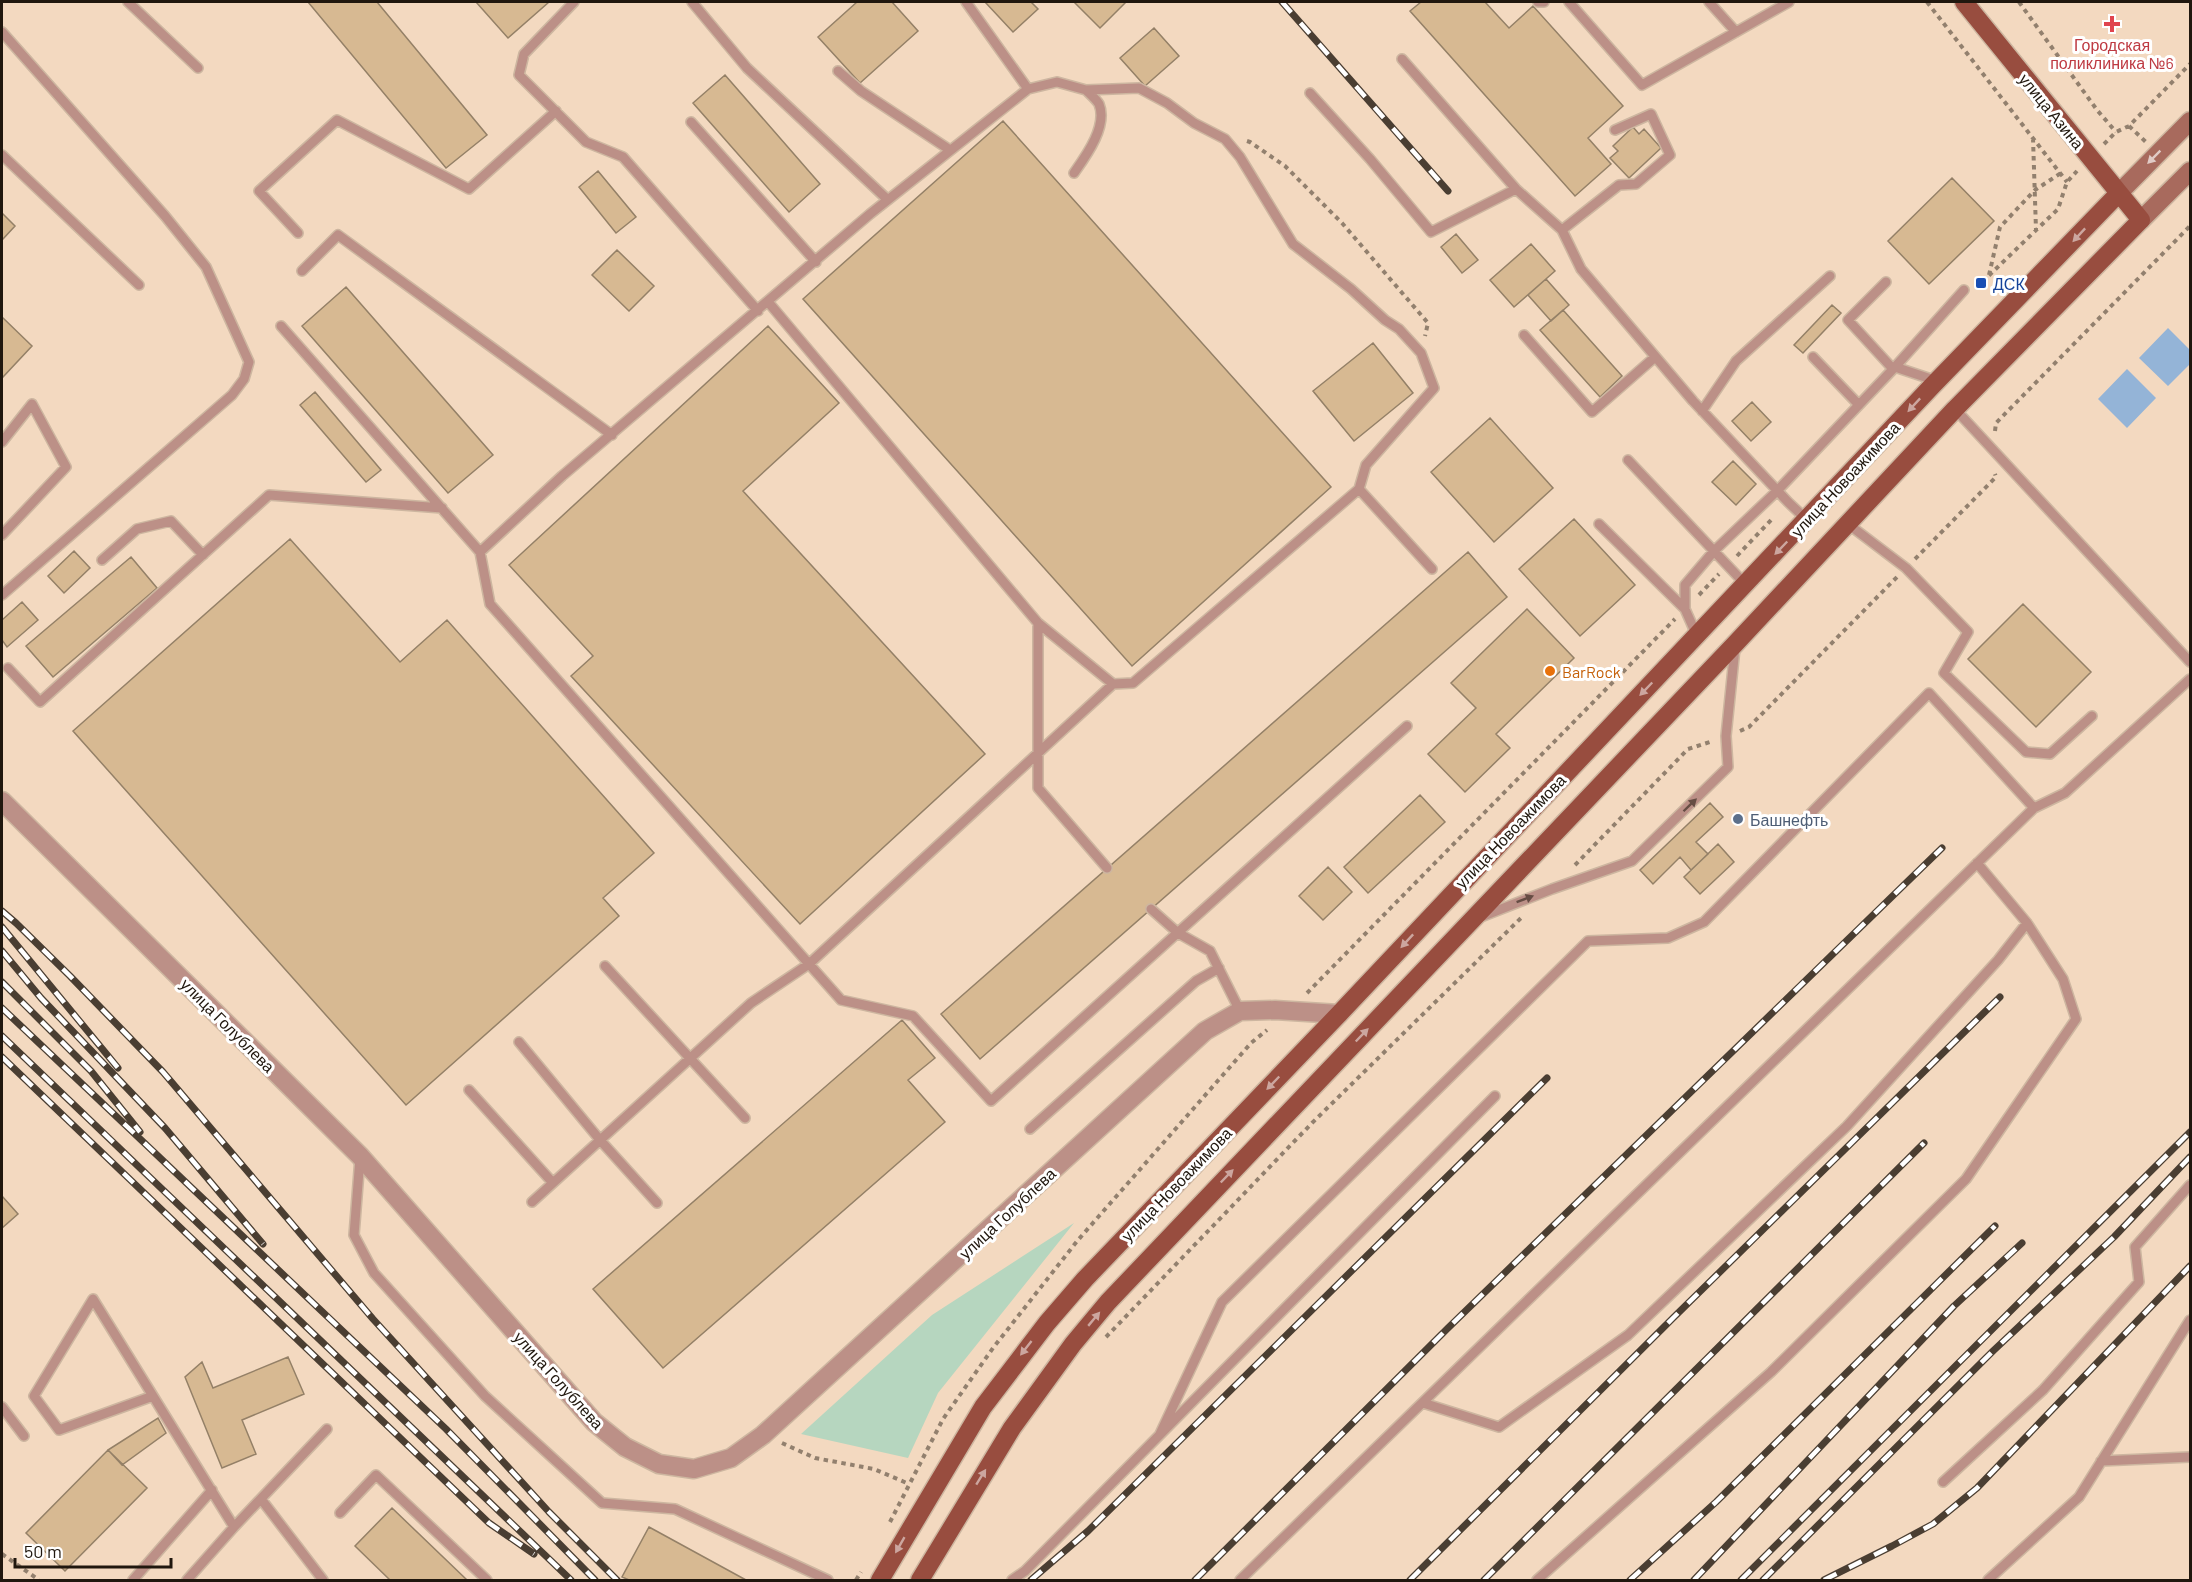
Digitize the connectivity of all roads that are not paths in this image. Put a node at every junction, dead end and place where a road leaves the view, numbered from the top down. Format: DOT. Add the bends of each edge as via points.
graph roads {
  1 [pos="128,2"];
  2 [pos="575,2"];
  3 [pos="692,2"];
  4 [pos="966,2"];
  5 [pos="1538,2"];
  6 [pos="1544,2"];
  7 [pos="1569,2"];
  8 [pos="1709,2"];
  9 [pos="1789,2"];
  10 [pos="1967,3"];
  11 [pos="1774,5"];
  12 [pos="2,32"];
  13 [pos="1736,32"];
  14 [pos="1402,59"];
  15 [pos="198,68"];
  16 [pos="838,71"];
  17 [pos="1028,89"];
  18 [pos="1086,90"];
  19 [pos="1310,93"];
  20 [pos="556,111"];
  21 [pos="2190,121"];
  22 [pos="691,122"];
  23 [pos="1616,130"];
  24 [pos="950,150"];
  25 [pos="2,155"];
  26 [pos="2190,171"];
  27 [pos="1074,173"];
  28 [pos="1516,189"];
  29 [pos="2119,193"];
  30 [pos="888,200"];
  31 [pos="2141,220"];
  32 [pos="1562,230"];
  33 [pos="298,233"];
  34 [pos="816,262"];
  35 [pos="302,271"];
  36 [pos="1830,276"];
  37 [pos="1886,282"];
  38 [pos="139,285"];
  39 [pos="1968,291"];
  40 [pos="769,303"];
  41 [pos="758,311"];
  42 [pos="281,326"];
  43 [pos="1524,335"];
  44 [pos="1655,357"];
  45 [pos="1813,357"];
  46 [pos="1894,368"];
  47 [pos="1936,381"];
  48 [pos="1858,405"];
  49 [pos="1955,409"];
  50 [pos="1702,411"];
  51 [pos="612,435"];
  52 [pos="2,442"];
  53 [pos="1628,460"];
  54 [pos="1359,489"];
  55 [pos="1777,491"];
  56 [pos="442,508"];
  57 [pos="1807,520"];
  58 [pos="1599,524"];
  59 [pos="1848,524"];
  60 [pos="2,535"];
  61 [pos="1714,551"];
  62 [pos="480,552"];
  63 [pos="203,555"];
  64 [pos="102,560"];
  65 [pos="1432,568"];
  66 [pos="1746,585"];
  67 [pos="2,595"];
  68 [pos="1685,609"];
  69 [pos="1038,623"];
  70 [pos="1697,636"];
  71 [pos="1735,644"];
  72 [pos="2190,662"];
  73 [pos="8,668"];
  74 [pos="2190,679"];
  75 [pos="1113,684"];
  76 [pos="2092,716"];
  77 [pos="1407,726"];
  78 [pos="1038,752"];
  79 [pos="2,801"];
  80 [pos="2034,808"];
  81 [pos="1977,863"];
  82 [pos="1107,868"];
  83 [pos="1151,909"];
  84 [pos="1470,921"];
  85 [pos="2027,923"];
  86 [pos="1178,933"];
  87 [pos="809,964"];
  88 [pos="605,966"];
  89 [pos="1219,968"];
  90 [pos="1240,1011"];
  91 [pos="1339,1014"];
  92 [pos="519,1042"];
  93 [pos="689,1059"];
  94 [pos="469,1090"];
  95 [pos="1495,1096"];
  96 [pos="745,1118"];
  97 [pos="1030,1129"];
  98 [pos="600,1140"];
  99 [pos="360,1156"];
  100 [pos="553,1183"];
  101 [pos="2190,1185"];
  102 [pos="532,1202"];
  103 [pos="657,1203"];
  104 [pos="2190,1320"];
  105 [pos="153,1396"];
  106 [pos="1423,1402"];
  107 [pos="2,1407"];
  108 [pos="327,1429"];
  109 [pos="1160,1434"];
  110 [pos="24,1436"];
  111 [pos="2190,1457"];
  112 [pos="2101,1461"];
  113 [pos="1943,1482"];
  114 [pos="212,1490"];
  115 [pos="261,1499"];
  116 [pos="340,1513"];
  117 [pos="234,1527"];
  118 [pos="133,1581"];
  119 [pos="187,1581"];
  120 [pos="323,1581"];
  121 [pos="487,1581"];
  122 [pos="828,1581"];
  123 [pos="880,1581"];
  124 [pos="920,1581"];
  125 [pos="1012,1581"];
  126 [pos="1240,1581"];
  127 [pos="1537,1581"];
  128 [pos="1988,1581"];
  1 -- 15 [label="lane"];
  2 -- 20 [label="lane" via="524,54 519,75"];
  3 -- 30 [label="lane" via="747,68"];
  4 -- 17 [label="lane"];
  5 -- 6 [label="lane"];
  7 -- 13 [label="lane" via="1642,85"];
  8 -- 13 [label="lane"];
  9 -- 11 [label="lane"];
  10 -- 29 [label="main road, улица Азина"];
  11 -- 13 [label="lane"];
  12 -- 67 [label="lane" via="206,267 249,362 244,379 232,395"];
  14 -- 28 [label="lane"];
  16 -- 24 [label="lane" via="861,91"];
  17 -- 18 [label="lane" via="1057,82"];
  17 -- 24 [label="lane"];
  18 -- 27 [label="lane" via="1099,104 1100,126"];
  18 -- 54 [label="lane" via="1139,88 1225,139 1293,244 1399,329 1421,353 1434,388 1366,465"];
  19 -- 28 [label="lane" via="1431,232"];
  20 -- 33 [label="lane" via="469,189 337,120 259,191"];
  20 -- 41 [label="lane" via="586,142 623,157"];
  21 -- 29 [label="main road, улица Новоажимова, one-way"];
  22 -- 34 [label="lane"];
  23 -- 32 [label="lane" via="1651,114 1670,154 1636,184 1618,185"];
  24 -- 30 [label="lane"];
  25 -- 38 [label="lane"];
  26 -- 31 [label="main road, улица Новоажимова"];
  28 -- 32 [label="lane"];
  29 -- 31 [label="main road, улица Азина"];
  29 -- 47 [label="main road, улица Новоажимова, one-way"];
  30 -- 34 [label="lane"];
  31 -- 49 [label="main road, улица Новоажимова"];
  32 -- 44 [label="lane" via="1581,269"];
  34 -- 40 [label="lane"];
  35 -- 51 [label="lane" via="338,235"];
  36 -- 50 [label="lane" via="1736,361"];
  37 -- 46 [label="lane" via="1848,320"];
  39 -- 46 [label="lane"];
  40 -- 41 [label="lane"];
  40 -- 69 [label="lane"];
  41 -- 51 [label="lane"];
  42 -- 56 [label="lane"];
  43 -- 44 [label="lane" via="1592,412"];
  44 -- 50 [label="lane"];
  45 -- 48 [label="lane"];
  46 -- 47 [label="lane"];
  46 -- 48 [label="lane"];
  47 -- 57 [label="main road, улица Новоажимова, one-way"];
  48 -- 55 [label="lane"];
  49 -- 59 [label="main road, улица Новоажимова"];
  49 -- 72 [label="lane"];
  50 -- 55 [label="lane"];
  51 -- 62 [label="lane"];
  52 -- 60 [label="lane" via="32,404 66,467"];
  53 -- 61 [label="lane"];
  54 -- 65 [label="lane"];
  54 -- 75 [label="lane" via="1133,683"];
  55 -- 57 [label="lane"];
  55 -- 61 [label="lane"];
  56 -- 62 [label="lane"];
  56 -- 63 [label="lane" via="269,495"];
  57 -- 66 [label="main road, улица Новоажимова, one-way"];
  58 -- 68 [label="lane"];
  59 -- 71 [label="main road, улица Новоажимова"];
  59 -- 76 [label="lane" via="1906,568 1968,632 1944,673 2026,752 2050,754"];
  61 -- 66 [label="lane"];
  61 -- 68 [label="lane" via="1685,585"];
  62 -- 87 [label="lane" via="490,604"];
  63 -- 64 [label="lane" via="171,521 137,529"];
  63 -- 73 [label="lane" via="40,702"];
  66 -- 70 [label="main road, улица Новоажимова"];
  68 -- 70 [label="lane"];
  69 -- 75 [label="lane"];
  69 -- 78 [label="lane"];
  70 -- 91 [label="main road, улица Новоажимова, one-way"];
  71 -- 84 [label="main road, улица Новоажимова"];
  84 -- 71 [label="lane, one-way" via="1632,861 1728,767 1726,736"];
  74 -- 80 [label="lane" via="2065,793"];
  75 -- 78 [label="lane"];
  77 -- 86 [label="lane"];
  78 -- 82 [label="lane" via="1038,788"];
  78 -- 87 [label="lane"];
  79 -- 99 [label="street, улица Голублева"];
  80 -- 81 [label="lane"];
  80 -- 109 [label="lane" via="1929,693 1704,922 1668,938 1588,941 1222,1302"];
  81 -- 85 [label="lane"];
  81 -- 106 [label="lane"];
  83 -- 86 [label="lane"];
  124 -- 84 [label="main road, улица Новоажимова, one-way" via="1012,1428 1073,1344 1108,1302"];
  85 -- 106 [label="lane" via="1847,1126 1628,1335 1499,1427"];
  85 -- 127 [label="lane" via="2063,979 2076,1018 1966,1179 1771,1372"];
  86 -- 87 [label="lane" via="991,1101 913,1016 841,1000"];
  86 -- 89 [label="lane" via="1210,951"];
  87 -- 93 [label="lane" via="751,1003"];
  88 -- 93 [label="lane"];
  89 -- 90 [label="lane"];
  89 -- 97 [label="lane" via="1196,981"];
  90 -- 91 [label="street, улица Голублева"];
  90 -- 99 [label="street, улица Голублева" via="1205,1031 764,1435 731,1458 694,1469 659,1464 625,1447 594,1422"];
  91 -- 123 [label="main road, улица Новоажимова, one-way" via="1084,1279 1047,1323 983,1407"];
  92 -- 98 [label="lane"];
  93 -- 96 [label="lane"];
  93 -- 98 [label="lane"];
  94 -- 100 [label="lane"];
  95 -- 109 [label="lane"];
  98 -- 100 [label="lane"];
  98 -- 103 [label="lane"];
  99 -- 122 [label="lane" via="354,1235 374,1273 501,1412 602,1503 675,1509"];
  100 -- 102 [label="lane"];
  101 -- 113 [label="lane" via="2135,1247 2139,1282 2043,1390"];
  104 -- 112 [label="lane"];
  105 -- 105 [label="lane" via="93,1299 34,1396 59,1430"];
  105 -- 114 [label="lane"];
  106 -- 126 [label="lane"];
  107 -- 110 [label="lane"];
  108 -- 115 [label="lane"];
  109 -- 125 [label="lane"];
  111 -- 112 [label="lane"];
  112 -- 128 [label="lane" via="2079,1497"];
  114 -- 117 [label="lane"];
  114 -- 118 [label="lane"];
  115 -- 117 [label="lane"];
  115 -- 120 [label="lane"];
  116 -- 121 [label="lane" via="376,1475"];
  117 -- 119 [label="lane"];
}
